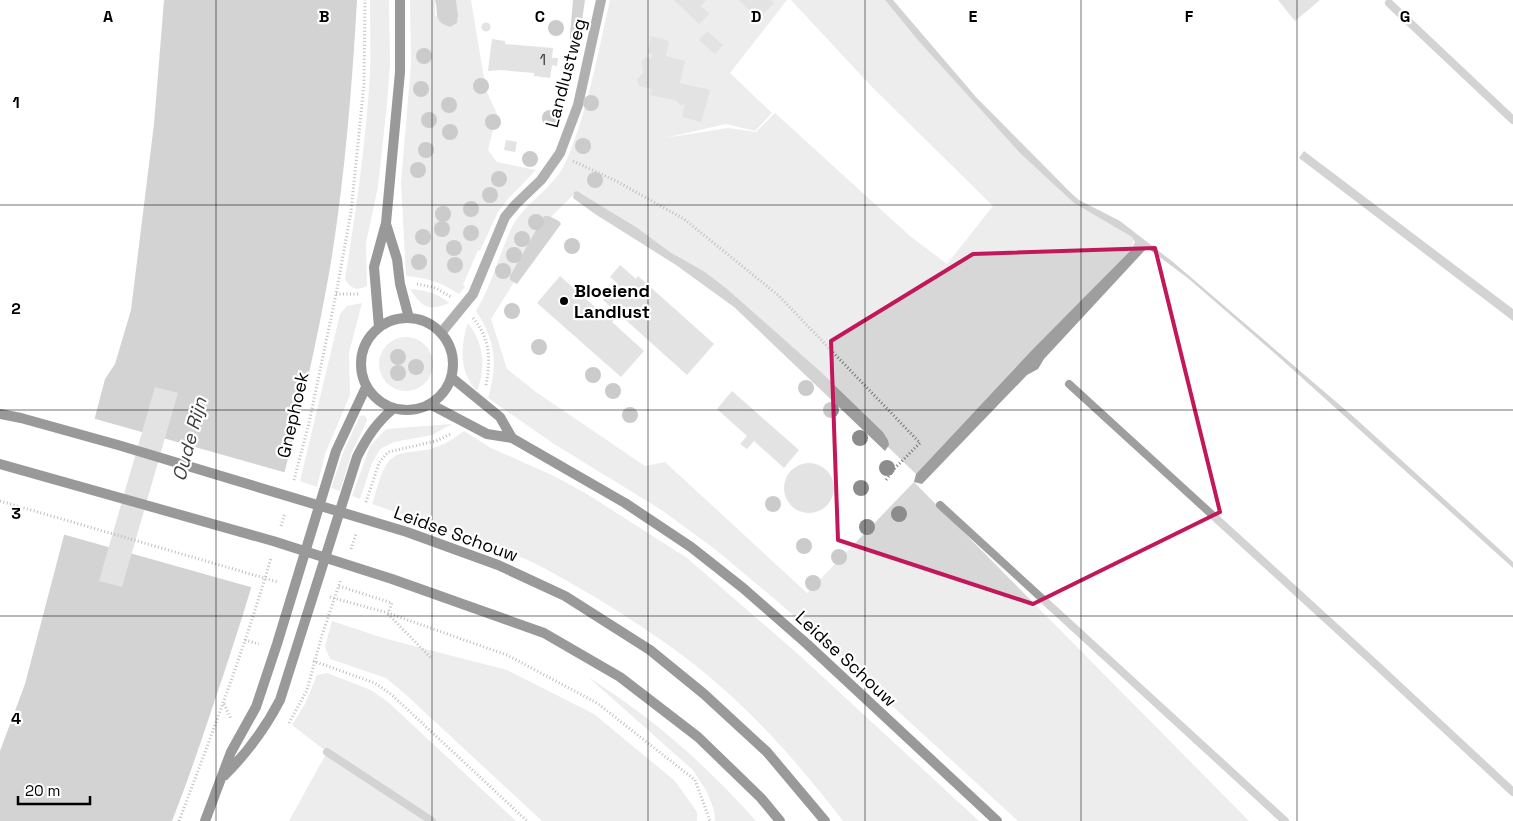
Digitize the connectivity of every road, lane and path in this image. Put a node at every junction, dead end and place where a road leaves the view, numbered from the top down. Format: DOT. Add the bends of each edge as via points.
graph roads {
  1 [pos="365,0"];
  2 [pos="400,0"];
  3 [pos="601,0"];
  4 [pos="560,153"];
  5 [pos="386,223"];
  6 [pos="464,308"];
  7 [pos="409,318"];
  8 [pos="379,327"];
  9 [pos="441,333"];
  10 [pos="451,377"];
  11 [pos="366,387"];
  12 [pos="479,401"];
  13 [pos="430,404"];
  14 [pos="394,408"];
  15 [pos="0,414"];
  16 [pos="464,423"];
  17 [pos="512,438"];
  18 [pos="0,464"];
  19 [pos="886,480"];
  20 [pos="293,483"];
  21 [pos="0,501"];
  22 [pos="364,507"];
  23 [pos="285,510"];
  24 [pos="280,527"];
  25 [pos="356,533"];
  26 [pos="350,551"];
  27 [pos="273,553"];
  28 [pos="342,577"];
  29 [pos="281,582"];
  30 [pos="339,586"];
  31 [pos="326,596"];
  32 [pos="388,613"];
  33 [pos="431,658"];
  34 [pos="222,779"];
  35 [pos="179,821"];
  36 [pos="205,821"];
  37 [pos="527,821"];
  38 [pos="710,821"];
  39 [pos="780,821"];
  40 [pos="825,821"];
  41 [pos="997,821"];
  1 -- 20 [label="path, Gnephoek" via="364,84 351,212 311,413"];
  2 -- 5 [label="street" via="400,72"];
  3 -- 4 [label="street, Landlustweg" via="578,105"];
  4 -- 6 [label="street" via="541,180 505,218 480,282"];
  4 -- 19 [label="path" via="684,219 778,295 920,443"];
  5 -- 7 [label="street"];
  5 -- 8 [label="street" via="374,267"];
  6 -- 9 [label="street"];
  6 -- 12 [label="path" via="487,343 489,371"];
  7 -- 8 [label="street" via="391,320"];
  7 -- 9 [label="street" via="427,322"];
  8 -- 11 [label="street" via="369,337 361,356"];
  9 -- 10 [label="street" via="452,354"];
  10 -- 12 [label="street, Leidse Schouw"];
  10 -- 13 [label="street" via="444,391"];
  11 -- 14 [label="street" via="379,401"];
  11 -- 34 [label="street" via="336,451 256,707 231,752"];
  12 -- 17 [label="street, Leidse Schouw" via="500,417"];
  13 -- 14 [label="street" via="413,410"];
  13 -- 16 [label="street, Leidse Schouw"];
  14 -- 34 [label="street" via="373,429 358,457 280,700 247,752"];
  15 -- 40 [label="street, Leidse Schouw" via="118,445 407,532 498,566 565,596 650,650 704,694 767,752"];
  16 -- 17 [label="street, Leidse Schouw" via="487,434"];
  16 -- 22 [label="path" via="436,441 391,450 384,455"];
  17 -- 41 [label="street, Leidse Schouw" via="625,503 743,588"];
  18 -- 39 [label="street" via="274,542 392,579 544,633 620,677 698,737"];
  21 -- 29 [label="path"];
  23 -- 24 [label="path"];
  25 -- 26 [label="path"];
  27 -- 35 [label="path" via="224,703"];
  28 -- 30 [label="path"];
  30 -- 32 [label="path" via="392,603"];
  30 -- 37 [label="path" via="314,661 375,684 392,695"];
  31 -- 32 [label="path"];
  32 -- 33 [label="path"];
  32 -- 38 [label="path" via="507,655 597,703 695,780"];
  34 -- 36 [label="street"];
}
